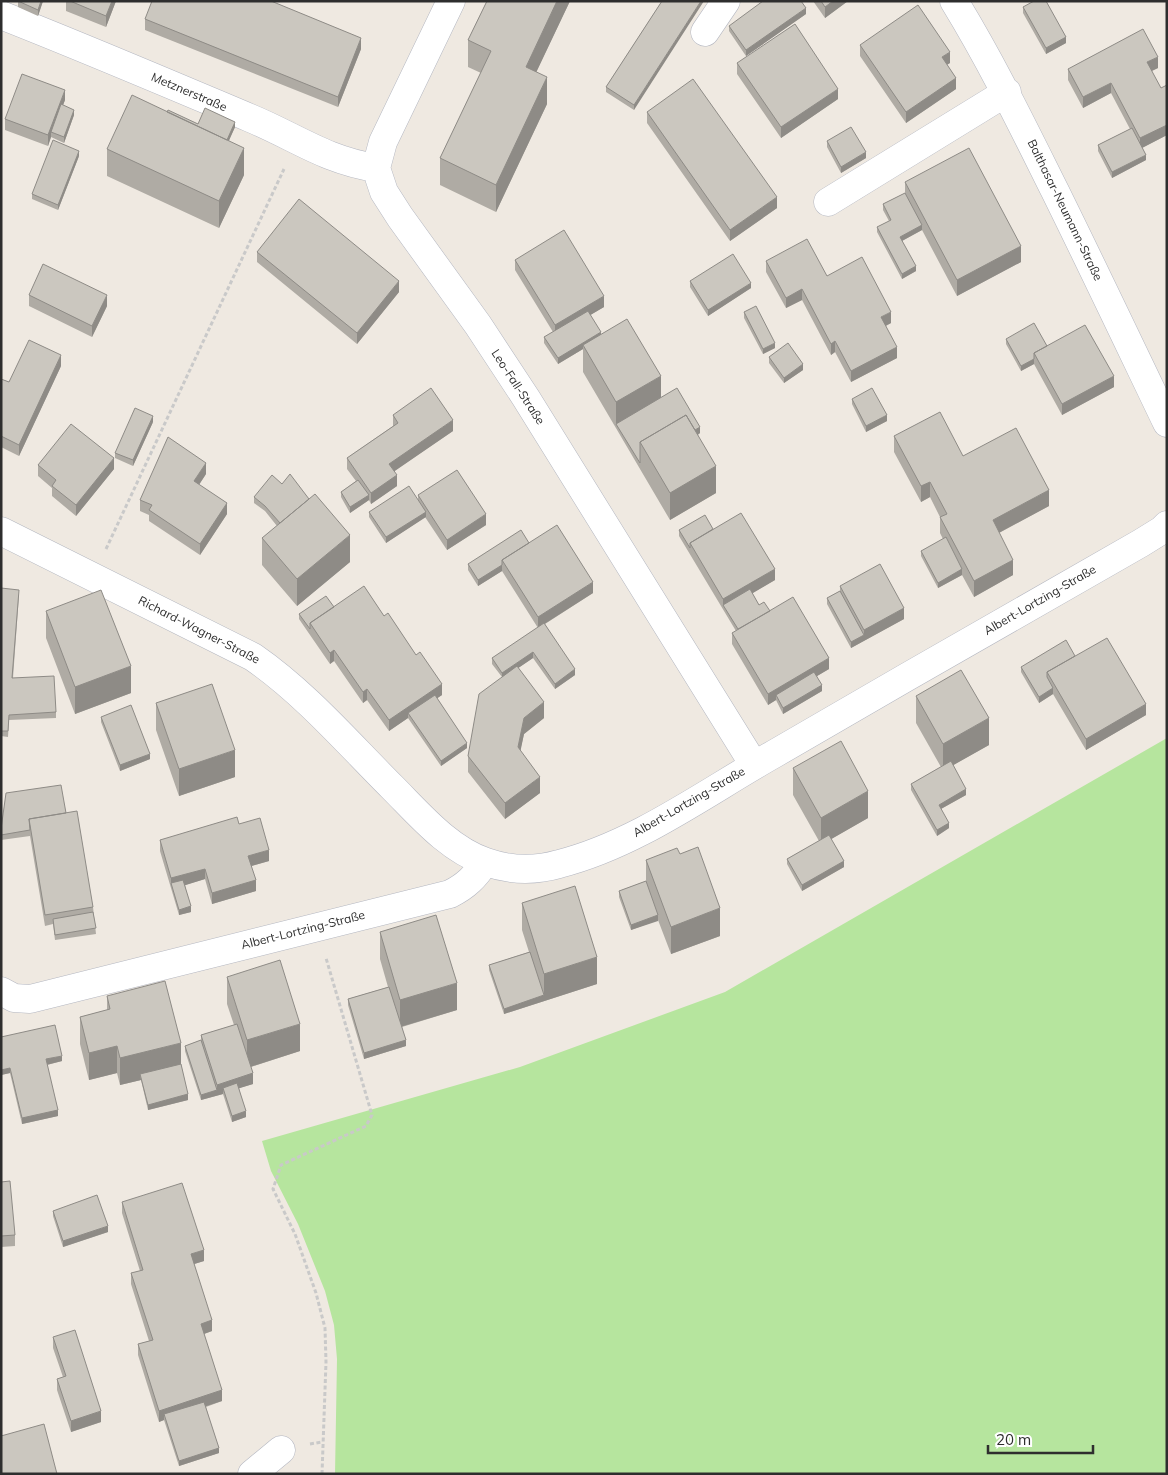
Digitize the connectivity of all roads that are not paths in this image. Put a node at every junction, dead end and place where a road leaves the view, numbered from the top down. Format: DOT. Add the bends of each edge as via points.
graph roads {
  1 [pos="452,1"];
  2 [pos="726,1"];
  3 [pos="954,1"];
  4 [pos="1,15"];
  5 [pos="705,32"];
  6 [pos="1007,92"];
  7 [pos="376,168"];
  8 [pos="828,202"];
  9 [pos="1167,423"];
  10 [pos="1167,525"];
  11 [pos="1,532"];
  12 [pos="754,765"];
  13 [pos="485,862"];
  14 [pos="1,991"];
  15 [pos="281,1450"];
  16 [pos="252,1474"];
  1 -- 7 [label="street" via="383,142"];
  2 -- 5 [label="street"];
  3 -- 6 [label="street, Balthasar-Neumann-Straße"];
  4 -- 7 [label="street, Metznerstraße" via="238,113 329,156"];
  6 -- 8 [label="street"];
  6 -- 9 [label="street, Balthasar-Neumann-Straße"];
  7 -- 12 [label="street, Leo-Fall-Straße" via="384,192 526,398"];
  10 -- 12 [label="street, Albert-Lortzing-Straße"];
  11 -- 13 [label="street, Richard-Wagner-Straße" via="253,657 300,694 428,824 455,846"];
  12 -- 13 [label="street, Albert-Lortzing-Straße" via="640,832 600,850 557,865 519,870"];
  13 -- 14 [label="street, Albert-Lortzing-Straße" via="476,876 450,894 30,999 14,998"];
  15 -- 16 [label="street"];
}
